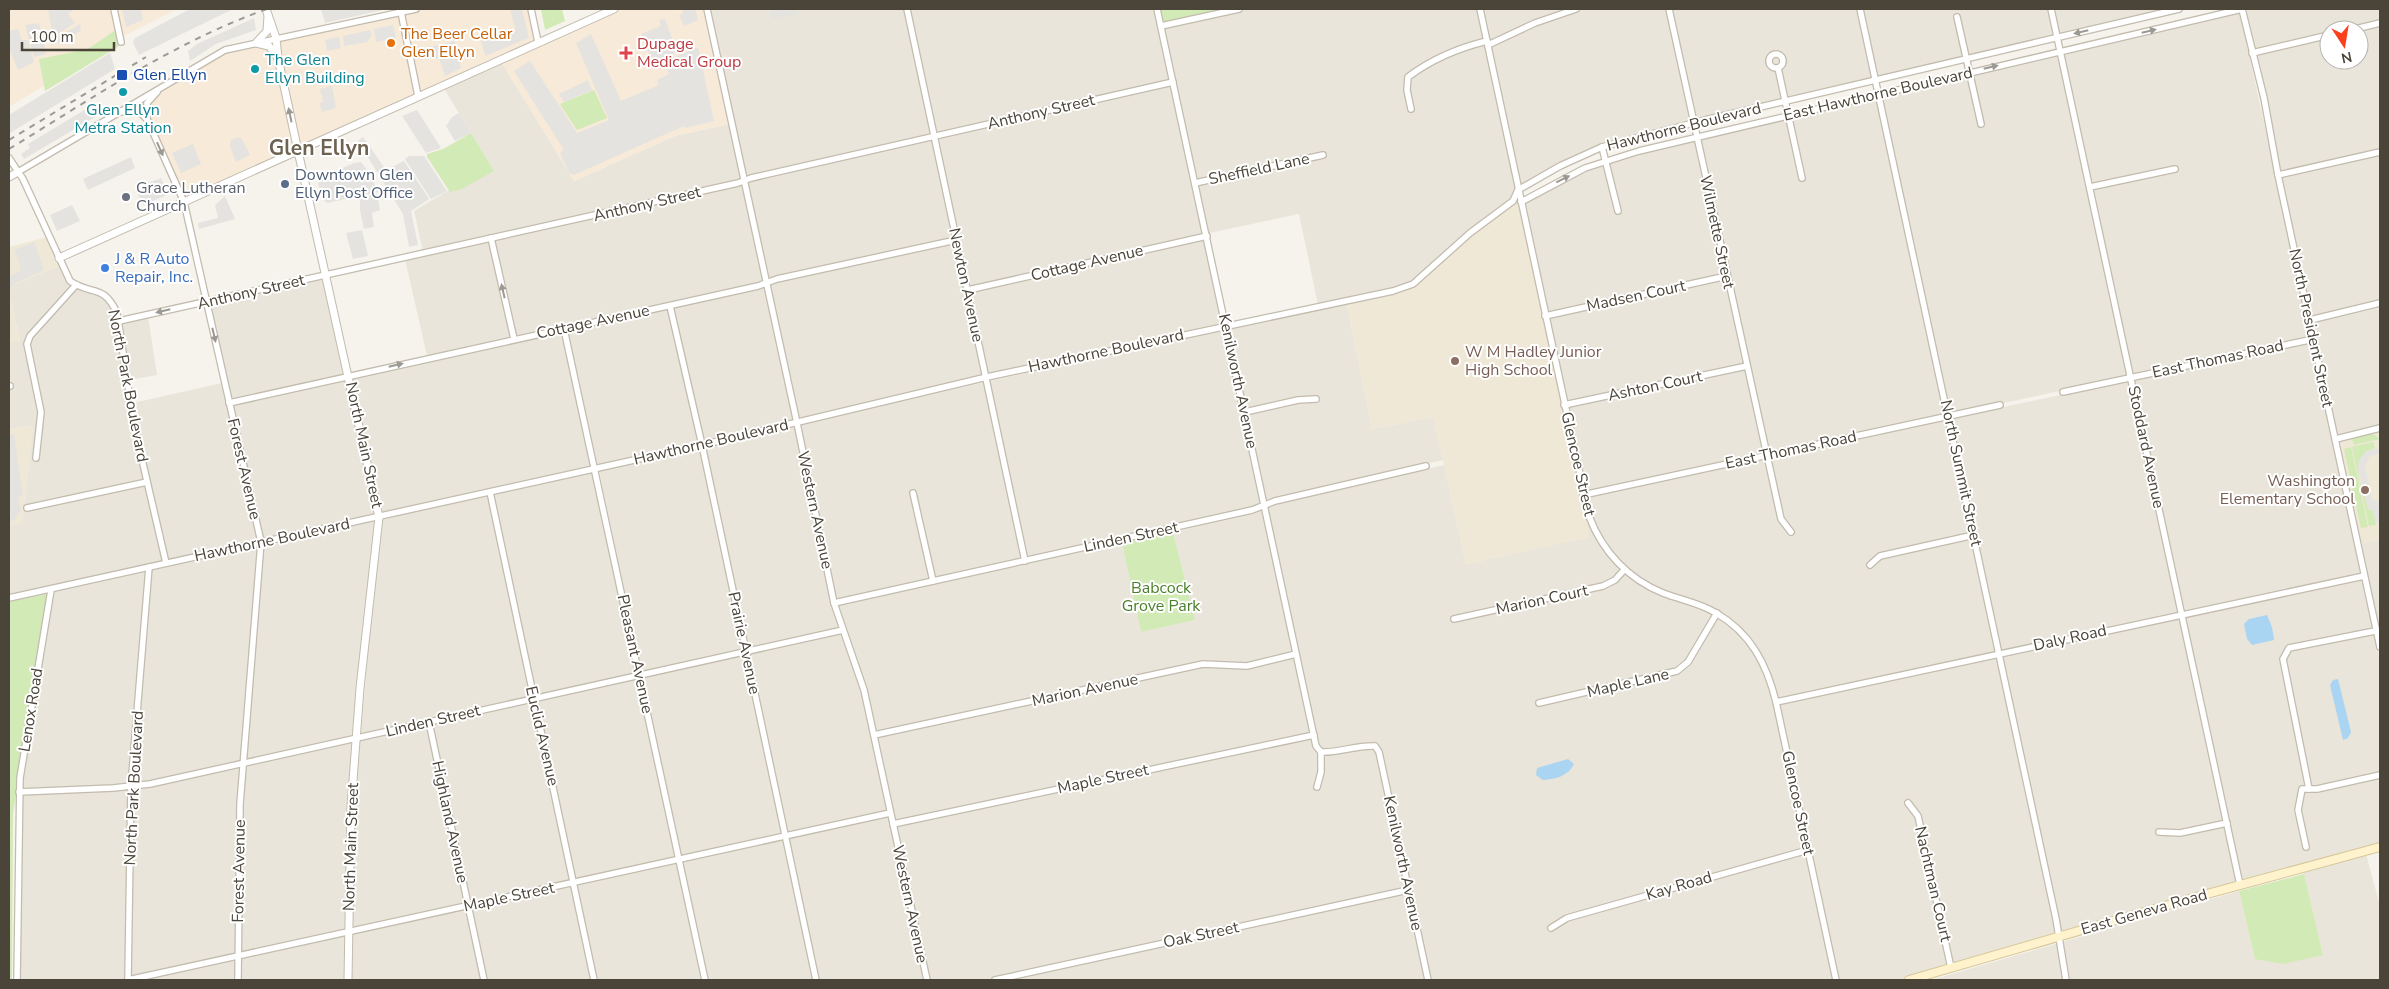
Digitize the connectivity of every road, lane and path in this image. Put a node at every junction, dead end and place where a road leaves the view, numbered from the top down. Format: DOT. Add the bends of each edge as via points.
graph roads {
  1 [pos="114,9"];
  2 [pos="416,9"];
  3 [pos="531,9"];
  4 [pos="614,9"];
  5 [pos="707,9"];
  6 [pos="907,9"];
  7 [pos="1157,9"];
  8 [pos="1239,9"];
  9 [pos="1480,9"];
  10 [pos="1576,9"];
  11 [pos="1669,9"];
  12 [pos="1860,9"];
  13 [pos="2051,9"];
  14 [pos="2179,9"];
  15 [pos="2242,9"];
  16 [pos="267,12"];
  17 [pos="401,12"];
  18 [pos="1957,17"];
  19 [pos="1161,26"];
  20 [pos="2057,37"];
  21 [pos="2319,37"];
  22 [pos="276,38"];
  23 [pos="121,42"];
  24 [pos="538,42"];
  25 [pos="256,43"];
  26 [pos="1488,45"];
  27 [pos="2060,51"];
  28 [pos="2252,53"];
  29 [pos="278,58"];
  30 [pos="1966,59"];
  31 [pos="1778,68"];
  32 [pos="1969,72"];
  33 [pos="1876,80"];
  34 [pos="1173,82"];
  35 [pos="164,86"];
  36 [pos="1878,93"];
  37 [pos="418,96"];
  38 [pos="1785,101"];
  39 [pos="1411,110"];
  40 [pos="121,112"];
  41 [pos="1788,115"];
  42 [pos="147,119"];
  43 [pos="1694,123"];
  44 [pos="1981,124"];
  45 [pos="934,136"];
  46 [pos="1696,136"];
  47 [pos="1602,147"];
  48 [pos="298,151"];
  49 [pos="2380,152"];
  50 [pos="1324,155"];
  51 [pos="9,158"];
  52 [pos="1606,161"];
  53 [pos="2175,169"];
  54 [pos="18,172"];
  55 [pos="2278,175"];
  56 [pos="9,177"];
  57 [pos="1802,178"];
  58 [pos="745,180"];
  59 [pos="1196,183"];
  60 [pos="2090,187"];
  61 [pos="1518,190"];
  62 [pos="184,202"];
  63 [pos="1521,202"];
  64 [pos="1618,211"];
  65 [pos="1207,236"];
  66 [pos="491,238"];
  67 [pos="956,240"];
  68 [pos="59,258"];
  69 [pos="326,275"];
  70 [pos="1727,276"];
  71 [pos="766,282"];
  72 [pos="76,285"];
  73 [pos="968,290"];
  74 [pos="206,302"];
  75 [pos="2380,303"];
  76 [pos="670,306"];
  77 [pos="1545,316"];
  78 [pos="2310,320"];
  79 [pos="119,321"];
  80 [pos="1226,325"];
  81 [pos="564,328"];
  82 [pos="514,339"];
  83 [pos="2314,339"];
  84 [pos="1746,366"];
  85 [pos="348,376"];
  86 [pos="987,377"];
  87 [pos="2131,377"];
  88 [pos="2063,392"];
  89 [pos="1316,399"];
  90 [pos="229,403"];
  91 [pos="1564,405"];
  92 [pos="2000,406"];
  93 [pos="1245,412"];
  94 [pos="1948,416"];
  95 [pos="797,422"];
  96 [pos="2380,428"];
  97 [pos="2336,439"];
  98 [pos="702,446"];
  99 [pos="1766,455"];
  100 [pos="36,458"];
  101 [pos="1426,466"];
  102 [pos="596,469"];
  103 [pos="147,482"];
  104 [pos="490,492"];
  105 [pos="913,493"];
  106 [pos="1583,495"];
  107 [pos="1264,504"];
  108 [pos="27,508"];
  109 [pos="379,517"];
  110 [pos="1791,532"];
  111 [pos="1974,535"];
  112 [pos="261,542"];
  113 [pos="1025,561"];
  114 [pos="166,563"];
  115 [pos="1870,565"];
  116 [pos="149,566"];
  117 [pos="1624,570"];
  118 [pos="2364,576"];
  119 [pos="932,581"];
  120 [pos="51,590"];
  121 [pos="9,598"];
  122 [pos="834,603"];
  123 [pos="1717,613"];
  124 [pos="2182,614"];
  125 [pos="1454,619"];
  126 [pos="843,630"];
  127 [pos="2378,630"];
  128 [pos="2380,647"];
  129 [pos="746,652"];
  130 [pos="1296,654"];
  131 [pos="2000,654"];
  132 [pos="640,675"];
  133 [pos="535,698"];
  134 [pos="1776,702"];
  135 [pos="1539,703"];
  136 [pos="429,722"];
  137 [pos="1314,734"];
  138 [pos="874,735"];
  139 [pos="356,738"];
  140 [pos="1321,752"];
  141 [pos="243,763"];
  142 [pos="2380,775"];
  143 [pos="131,786"];
  144 [pos="1317,787"];
  145 [pos="2309,789"];
  146 [pos="19,792"];
  147 [pos="1908,803"];
  148 [pos="890,813"];
  149 [pos="2226,823"];
  150 [pos="893,824"];
  151 [pos="2158,832"];
  152 [pos="785,836"];
  153 [pos="2380,847"];
  154 [pos="2306,848"];
  155 [pos="1808,850"];
  156 [pos="679,859"];
  157 [pos="574,882"];
  158 [pos="2240,885"];
  159 [pos="1408,890"];
  160 [pos="468,906"];
  161 [pos="1551,928"];
  162 [pos="349,932"];
  163 [pos="2060,937"];
  164 [pos="238,956"];
  165 [pos="1952,968"];
  166 [pos="1920,979"];
  167 [pos="17,980"];
  168 [pos="128,980"];
  169 [pos="238,980"];
  170 [pos="348,980"];
  171 [pos="484,980"];
  172 [pos="594,980"];
  173 [pos="705,980"];
  174 [pos="816,980"];
  175 [pos="927,980"];
  176 [pos="995,980"];
  177 [pos="1428,980"];
  178 [pos="1836,980"];
  179 [pos="1909,980"];
  180 [pos="2066,980"];
  1 -- 23 [label="street"];
  2 -- 17 [label="street"];
  3 -- 24 [label="street"];
  4 -- 24 [label="street"];
  5 -- 58 [label="street, Western Avenue"];
  6 -- 45 [label="street, Newton Avenue"];
  7 -- 19 [label="street, Kenilworth Avenue"];
  8 -- 19 [label="street"];
  9 -- 26 [label="street, Glencoe Street"];
  10 -- 26 [label="street" via="1535,23"];
  11 -- 43 [label="street, Wilmette Street"];
  12 -- 33 [label="street, North Summit Street"];
  13 -- 20 [label="street, Stoddard Avenue"];
  14 -- 20 [label="street, Hawthorne Boulevard, one-way"];
  27 -- 15 [label="street, East Hawthorne Boulevard, one-way"];
  15 -- 28 [label="street, North President Street"];
  16 -- 22 [label="street, North Main Street"];
  16 -- 25 [label="street" via="267,31"];
  17 -- 22 [label="street"];
  17 -- 37 [label="street"];
  18 -- 30 [label="street"];
  19 -- 34 [label="street, Kenilworth Avenue"];
  20 -- 27 [label="street, Stoddard Avenue"];
  20 -- 30 [label="street, Hawthorne Boulevard"];
  21 -- 28 [label="street"];
  22 -- 25 [label="street"];
  22 -- 29 [label="street, North Main Street"];
  24 -- 37 [label="street"];
  25 -- 29 [label="street" via="269,46"];
  25 -- 35 [label="street" via="224,50"];
  26 -- 39 [label="street" via="1487,41 1454,50 1408,76 1406,90"];
  26 -- 61 [label="street, Glencoe Street"];
  32 -- 27 [label="street, East Hawthorne Boulevard, one-way"];
  27 -- 60 [label="street, Stoddard Avenue"];
  28 -- 55 [label="street, North President Street"];
  48 -- 29 [label="street, North Main Street, one-way"];
  30 -- 32 [label="street"];
  30 -- 33 [label="street, Hawthorne Boulevard"];
  31 -- 38 [label="street"];
  32 -- 36 [label="street, East Hawthorne Boulevard"];
  32 -- 44 [label="street"];
  33 -- 36 [label="street, North Summit Street"];
  33 -- 38 [label="street, Hawthorne Boulevard"];
  34 -- 45 [label="street, Anthony Street"];
  34 -- 59 [label="street, Kenilworth Avenue"];
  35 -- 40 [label="street"];
  35 -- 42 [label="street" via="147,102"];
  36 -- 41 [label="street, East Hawthorne Boulevard"];
  36 -- 94 [label="street, North Summit Street"];
  37 -- 48 [label="street"];
  38 -- 41 [label="street"];
  38 -- 43 [label="street, Hawthorne Boulevard"];
  40 -- 42 [label="street" via="136,109"];
  40 -- 54 [label="street"];
  41 -- 46 [label="street, East Hawthorne Boulevard"];
  41 -- 57 [label="street"];
  42 -- 62 [label="street, Forest Avenue, one-way"];
  43 -- 46 [label="street, Wilmette Street"];
  43 -- 47 [label="street, Hawthorne Boulevard"];
  45 -- 58 [label="street, Anthony Street"];
  45 -- 67 [label="street, Newton Avenue"];
  46 -- 52 [label="street, East Hawthorne Boulevard"];
  46 -- 70 [label="street, Wilmette Street"];
  47 -- 52 [label="street"];
  47 -- 61 [label="street, Hawthorne Boulevard"];
  48 -- 62 [label="street"];
  48 -- 69 [label="street, North Main Street"];
  49 -- 55 [label="street"];
  50 -- 59 [label="street, Sheffield Lane"];
  51 -- 54 [label="street"];
  63 -- 52 [label="street, East Hawthorne Boulevard, one-way" via="1560,180"];
  52 -- 64 [label="street"];
  53 -- 60 [label="street"];
  54 -- 56 [label="street"];
  54 -- 68 [label="street"];
  55 -- 78 [label="street, North President Street"];
  58 -- 66 [label="street, Anthony Street"];
  58 -- 71 [label="street, Western Avenue"];
  59 -- 65 [label="street, Kenilworth Avenue"];
  60 -- 87 [label="street, Stoddard Avenue"];
  61 -- 63 [label="street, Glencoe Street"];
  61 -- 80 [label="street, Hawthorne Boulevard" via="1513,201 1470,233 1413,284 1393,291"];
  62 -- 68 [label="street"];
  62 -- 74 [label="street, Forest Avenue"];
  63 -- 77 [label="street, Glencoe Street"];
  65 -- 73 [label="street, Cottage Avenue"];
  65 -- 80 [label="street, Kenilworth Avenue"];
  66 -- 69 [label="street, Anthony Street"];
  82 -- 66 [label="street, one-way"];
  67 -- 71 [label="street, Cottage Avenue"];
  67 -- 73 [label="street, Newton Avenue"];
  68 -- 72 [label="street" via="70,281"];
  69 -- 74 [label="street, Anthony Street"];
  69 -- 85 [label="street, North Main Street"];
  70 -- 77 [label="street, Madsen Court"];
  70 -- 84 [label="street, Wilmette Street"];
  71 -- 76 [label="street, Cottage Avenue"];
  71 -- 95 [label="street, Western Avenue"];
  72 -- 79 [label="street, North Park Boulevard" via="102,292 108,297"];
  72 -- 100 [label="street" via="30,336 28,344 41,412"];
  73 -- 86 [label="street, Newton Avenue"];
  74 -- 79 [label="street, Anthony Street, one-way"];
  74 -- 90 [label="street, Forest Avenue, one-way"];
  75 -- 78 [label="street"];
  76 -- 81 [label="street, Cottage Avenue"];
  76 -- 98 [label="street, Prairie Avenue"];
  77 -- 91 [label="street, Glencoe Street"];
  78 -- 83 [label="street, North President Street"];
  79 -- 103 [label="street, North Park Boulevard" via="134,425"];
  80 -- 86 [label="street, Hawthorne Boulevard"];
  80 -- 93 [label="street, Kenilworth Avenue"];
  81 -- 82 [label="street, Cottage Avenue"];
  81 -- 102 [label="street, Pleasant Avenue"];
  85 -- 82 [label="street, Cottage Avenue, one-way"];
  83 -- 87 [label="street, East Thomas Road"];
  83 -- 97 [label="street, North President Street"];
  84 -- 91 [label="street, Ashton Court"];
  84 -- 99 [label="street, Wilmette Street"];
  85 -- 90 [label="street, Cottage Avenue"];
  85 -- 109 [label="street, North Main Street"];
  86 -- 95 [label="street, Hawthorne Boulevard"];
  86 -- 113 [label="street, Newton Avenue"];
  87 -- 88 [label="street, East Thomas Road"];
  87 -- 124 [label="street, Stoddard Avenue"];
  89 -- 93 [label="street"];
  90 -- 112 [label="street, Forest Avenue"];
  91 -- 106 [label="street, Glencoe Street"];
  92 -- 94 [label="street, East Thomas Road"];
  93 -- 107 [label="street, Kenilworth Avenue"];
  94 -- 99 [label="street, East Thomas Road"];
  94 -- 111 [label="street, North Summit Street"];
  95 -- 98 [label="street, Hawthorne Boulevard"];
  95 -- 122 [label="street, Western Avenue"];
  96 -- 97 [label="street"];
  97 -- 118 [label="street, North President Street"];
  98 -- 102 [label="street, Hawthorne Boulevard"];
  98 -- 129 [label="street, Prairie Avenue"];
  99 -- 106 [label="street, East Thomas Road"];
  99 -- 110 [label="street, Wilmette Street" via="1780,519"];
  101 -- 107 [label="street, Linden Street"];
  102 -- 104 [label="street, Hawthorne Boulevard"];
  102 -- 132 [label="street, Pleasant Avenue"];
  103 -- 108 [label="street"];
  103 -- 114 [label="street, North Park Boulevard"];
  104 -- 109 [label="street, Hawthorne Boulevard"];
  104 -- 133 [label="street, Euclid Avenue"];
  105 -- 119 [label="street"];
  106 -- 117 [label="street, Glencoe Street" via="1597,535"];
  107 -- 113 [label="street, Linden Street" via="1252,510"];
  107 -- 130 [label="street, Kenilworth Avenue"];
  109 -- 112 [label="street, Hawthorne Boulevard"];
  109 -- 139 [label="street, North Main Street"];
  111 -- 115 [label="street" via="1880,556"];
  111 -- 131 [label="street, North Summit Street"];
  112 -- 114 [label="street, Hawthorne Boulevard"];
  112 -- 141 [label="street, Forest Avenue"];
  113 -- 119 [label="street, Linden Street"];
  114 -- 116 [label="street, Hawthorne Boulevard"];
  116 -- 120 [label="street, Hawthorne Boulevard"];
  116 -- 143 [label="street, North Park Boulevard"];
  117 -- 123 [label="street, Glencoe Street" via="1654,589"];
  117 -- 125 [label="street, Marion Court" via="1603,586"];
  118 -- 124 [label="street, Daly Road"];
  118 -- 127 [label="street, North President Street"];
  119 -- 122 [label="street, Linden Street"];
  120 -- 121 [label="street, Hawthorne Boulevard"];
  120 -- 146 [label="street, Lenox Road"];
  122 -- 126 [label="street, Western Avenue"];
  123 -- 134 [label="street, Glencoe Street" via="1737,628 1756,650 1770,677"];
  123 -- 135 [label="street, Maple Lane" via="1688,662 1677,671"];
  124 -- 131 [label="street, Daly Road"];
  124 -- 149 [label="street, Stoddard Avenue"];
  126 -- 129 [label="street, Linden Street"];
  126 -- 138 [label="street, Western Avenue" via="864,690"];
  127 -- 128 [label="street, North President Street"];
  127 -- 145 [label="street" via="2289,648 2282,659"];
  129 -- 132 [label="street, Linden Street"];
  129 -- 152 [label="street, Prairie Avenue"];
  130 -- 137 [label="street, Kenilworth Avenue"];
  130 -- 138 [label="street, Marion Avenue" via="1247,666 1203,664"];
  131 -- 134 [label="street, Daly Road"];
  131 -- 163 [label="street, North Summit Street"];
  132 -- 133 [label="street, Linden Street"];
  132 -- 156 [label="street, Pleasant Avenue"];
  133 -- 136 [label="street, Linden Street"];
  133 -- 157 [label="street, Euclid Avenue"];
  134 -- 155 [label="street, Glencoe Street"];
  136 -- 139 [label="street, Linden Street"];
  136 -- 160 [label="street, Highland Avenue"];
  137 -- 140 [label="street, Kenilworth Avenue"];
  137 -- 150 [label="street, Maple Street"];
  138 -- 148 [label="street, Western Avenue"];
  139 -- 141 [label="street, Linden Street"];
  139 -- 162 [label="street, North Main Street" via="350,821"];
  140 -- 144 [label="street"];
  140 -- 159 [label="street, Kenilworth Avenue" via="1364,746 1374,746 1379,752"];
  141 -- 143 [label="street, Linden Street"];
  141 -- 164 [label="street, Forest Avenue"];
  142 -- 145 [label="street"];
  143 -- 146 [label="street, Linden Street"];
  143 -- 168 [label="street, North Park Boulevard"];
  145 -- 154 [label="street" via="2302,789 2298,810"];
  146 -- 167 [label="street, Lenox Road"];
  147 -- 165 [label="street, Nachtman Court" via="1918,816"];
  148 -- 150 [label="street, Western Avenue"];
  148 -- 152 [label="street, Maple Street"];
  149 -- 151 [label="street" via="2180,833"];
  149 -- 158 [label="street, Stoddard Avenue"];
  150 -- 175 [label="street, Western Avenue"];
  152 -- 156 [label="street, Maple Street"];
  152 -- 174 [label="street, Prairie Avenue"];
  153 -- 158 [label="main road, East Geneva Road"];
  155 -- 161 [label="street, Kay Road" via="1567,918"];
  155 -- 178 [label="street, Glencoe Street"];
  156 -- 157 [label="street, Maple Street"];
  156 -- 173 [label="street, Pleasant Avenue"];
  157 -- 160 [label="street, Maple Street"];
  157 -- 172 [label="street, Euclid Avenue"];
  158 -- 163 [label="main road, East Geneva Road"];
  159 -- 176 [label="street, Oak Street"];
  159 -- 177 [label="street, Kenilworth Avenue"];
  160 -- 162 [label="street, Maple Street"];
  160 -- 171 [label="street, Highland Avenue"];
  162 -- 164 [label="street, Maple Street"];
  162 -- 170 [label="street, North Main Street"];
  163 -- 165 [label="main road, East Geneva Road"];
  163 -- 180 [label="street, North Summit Street"];
  164 -- 168 [label="street, Maple Street"];
  164 -- 169 [label="street, Forest Avenue"];
  165 -- 166 [label="main road, East Geneva Road"];
  166 -- 179 [label="main road, East Geneva Road"];
}
